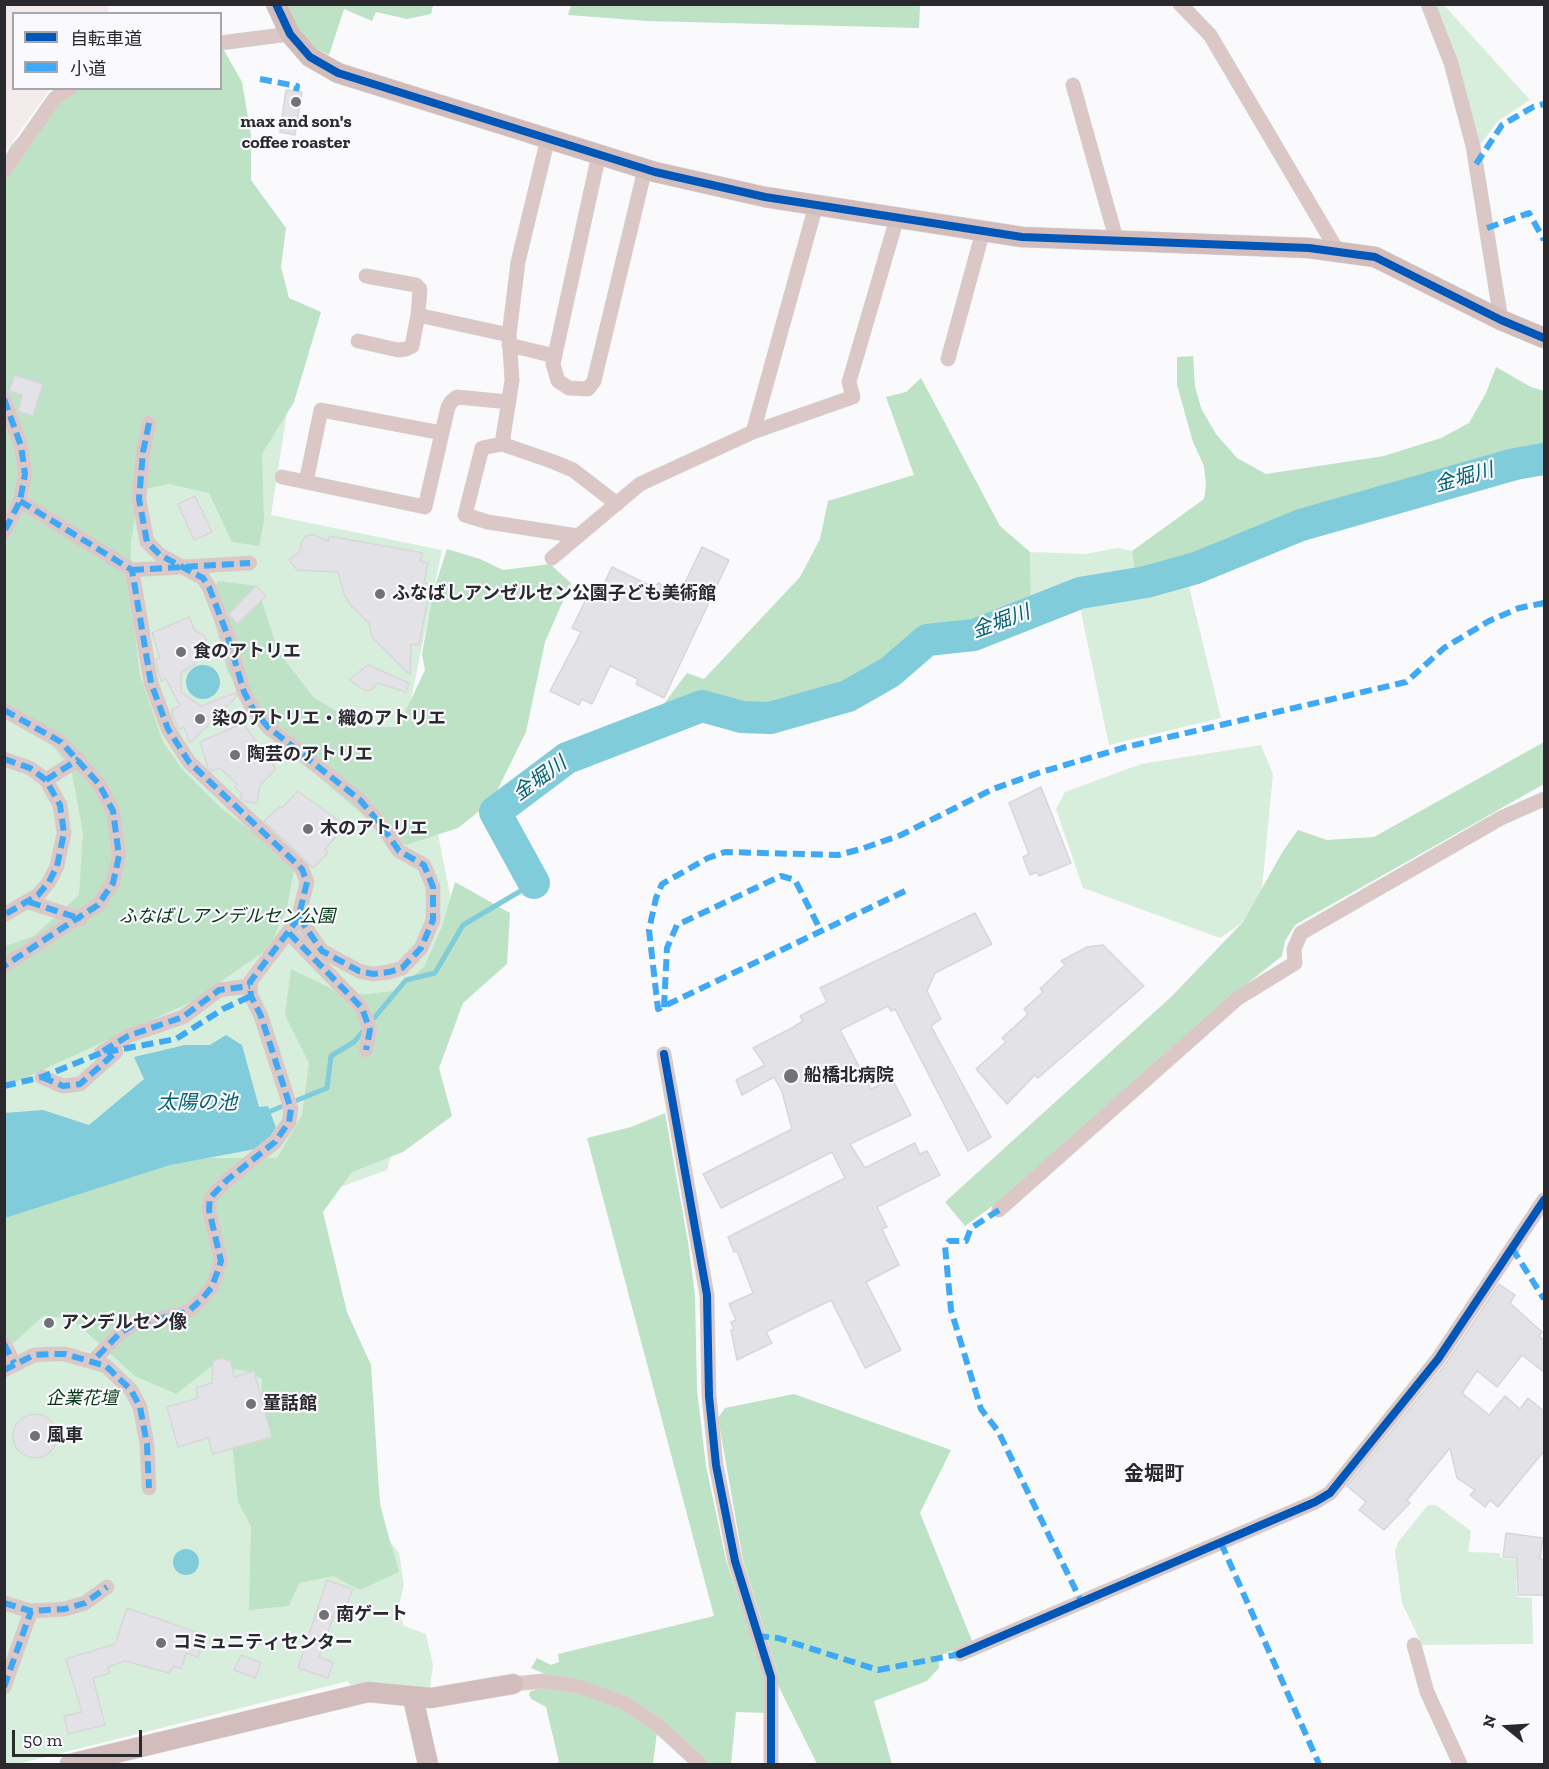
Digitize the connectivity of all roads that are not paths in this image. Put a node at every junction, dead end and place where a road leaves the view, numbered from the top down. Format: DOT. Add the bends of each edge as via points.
graph roads {
  1 [pos="276,4"];
  2 [pos="1180,4"];
  3 [pos="1428,4"];
  4 [pos="290,34"];
  5 [pos="222,43"];
  6 [pos="1073,85"];
  7 [pos="67,90"];
  8 [pos="548,138"];
  9 [pos="598,154"];
  10 [pos="645,169"];
  11 [pos="4,171"];
  12 [pos="816,205"];
  13 [pos="897,218"];
  14 [pos="983,231"];
  15 [pos="1117,242"];
  16 [pos="1337,250"];
  17 [pos="366,276"];
  18 [pos="418,315"];
  19 [pos="1501,320"];
  20 [pos="1545,338"];
  21 [pos="509,340"];
  22 [pos="358,341"];
  23 [pos="555,356"];
  24 [pos="948,359"];
  25 [pos="4,399"];
  26 [pos="509,402"];
  27 [pos="149,423"];
  28 [pos="753,432"];
  29 [pos="441,433"];
  30 [pos="502,444"];
  31 [pos="282,477"];
  32 [pos="306,482"];
  33 [pos="20,501"];
  34 [pos="617,504"];
  35 [pos="4,532"];
  36 [pos="578,536"];
  37 [pos="552,558"];
  38 [pos="250,563"];
  39 [pos="132,570"];
  40 [pos="4,710"];
  41 [pos="4,759"];
  42 [pos="79,759"];
  43 [pos="46,780"];
  44 [pos="1545,799"];
  45 [pos="28,902"];
  46 [pos="301,906"];
  47 [pos="4,915"];
  48 [pos="81,919"];
  49 [pos="289,933"];
  50 [pos="4,966"];
  51 [pos="250,986"];
  52 [pos="366,1050"];
  53 [pos="116,1052"];
  54 [pos="101,1053"];
  55 [pos="664,1054"];
  56 [pos="42,1077"];
  57 [pos="1545,1200"];
  58 [pos="999,1210"];
  59 [pos="4,1344"];
  60 [pos="93,1361"];
  61 [pos="9,1366"];
  62 [pos="149,1488"];
  63 [pos="107,1587"];
  64 [pos="4,1603"];
  65 [pos="31,1611"];
  66 [pos="1414,1645"];
  67 [pos="960,1654"];
  68 [pos="513,1684"];
  69 [pos="4,1687"];
  70 [pos="413,1698"];
  71 [pos="70,1764"];
  72 [pos="428,1764"];
  73 [pos="700,1764"];
  74 [pos="771,1764"];
  75 [pos="1460,1764"];
  1 -- 4 [label="street"];
  2 -- 16 [label="street" via="1210,35"];
  3 -- 19 [label="street" via="1451,63 1473,146"];
  4 -- 5 [label="street"];
  4 -- 8 [label="street" via="310,57 338,73"];
  6 -- 15 [label="street"];
  7 -- 11 [label="street" via="55,98"];
  8 -- 9 [label="street"];
  8 -- 21 [label="street" via="518,262"];
  9 -- 10 [label="street"];
  9 -- 23 [label="street"];
  10 -- 12 [label="street" via="723,189"];
  10 -- 23 [label="street" via="591,386 576,390 561,385 555,376"];
  12 -- 13 [label="street"];
  12 -- 28 [label="street"];
  13 -- 14 [label="street"];
  13 -- 28 [label="street" via="849,382 853,398"];
  14 -- 15 [label="street"];
  14 -- 24 [label="street"];
  15 -- 16 [label="street"];
  16 -- 19 [label="street" via="1375,257"];
  17 -- 18 [label="street" via="416,285 420,289"];
  18 -- 21 [label="street"];
  18 -- 22 [label="street" via="412,346 406,349"];
  19 -- 20 [label="street"];
  21 -- 23 [label="street"];
  21 -- 26 [label="street"];
  25 -- 33 [label="street" via="24,460"];
  26 -- 29 [label="street" via="457,397 448,407"];
  26 -- 30 [label="street"];
  27 -- 46 [label="street" via="139,499 147,542 160,555 203,578 226,634 243,692 253,709 268,727 360,800 399,851 423,865 433,887 433,920 421,948 402,968 389,972 359,971 322,951 304,925"];
  28 -- 34 [label="street" via="640,484"];
  29 -- 32 [label="street" via="321,410"];
  29 -- 32 [label="street" via="425,507"];
  30 -- 34 [label="street" via="573,470"];
  30 -- 36 [label="street" via="482,448 465,515"];
  31 -- 32 [label="street"];
  33 -- 35 [label="street"];
  33 -- 39 [label="street"];
  34 -- 36 [label="street"];
  36 -- 37 [label="street"];
  38 -- 39 [label="street, bridge"];
  39 -- 46 [label="street" via="151,683 168,729 189,762 302,869 307,882"];
  40 -- 42 [label="street" via="47,732"];
  41 -- 43 [label="street" via="30,768"];
  42 -- 43 [label="street"];
  42 -- 48 [label="street" via="99,784 113,812 119,856 108,892"];
  43 -- 45 [label="street" via="60,805 64,833 49,882"];
  44 -- 58 [label="street" via="1501,818 1301,933 1294,949 1295,963 1238,998"];
  45 -- 47 [label="street"];
  45 -- 48 [label="street"];
  46 -- 49 [label="street"];
  48 -- 50 [label="street"];
  49 -- 51 [label="street" via="266,958"];
  49 -- 52 [label="street" via="362,1008 370,1030"];
  51 -- 54 [label="street" via="219,990 183,1017 128,1036"];
  51 -- 60 [label="street" via="291,1109 289,1122 275,1142 210,1198 209,1210 221,1261 212,1287 190,1310 136,1323 118,1334"];
  53 -- 56 [label="street" via="80,1084 63,1086"];
  55 -- 74 [label="street" via="706,1295 716,1465 735,1561 771,1677"];
  57 -- 67 [label="street" via="1438,1359 1330,1493"];
  59 -- 61 [label="street"];
  60 -- 61 [label="street" via="65,1354 34,1355"];
  60 -- 62 [label="street" via="106,1366 131,1390 140,1407"];
  63 -- 65 [label="street" via="85,1603 65,1609"];
  64 -- 65 [label="street"];
  65 -- 69 [label="street"];
  66 -- 75 [label="street" via="1427,1692"];
  68 -- 70 [label="street"];
  68 -- 73 [label="street" via="543,1681 577,1686 625,1703 660,1727"];
  70 -- 71 [label="street" via="368,1692"];
  70 -- 72 [label="street"];
}
